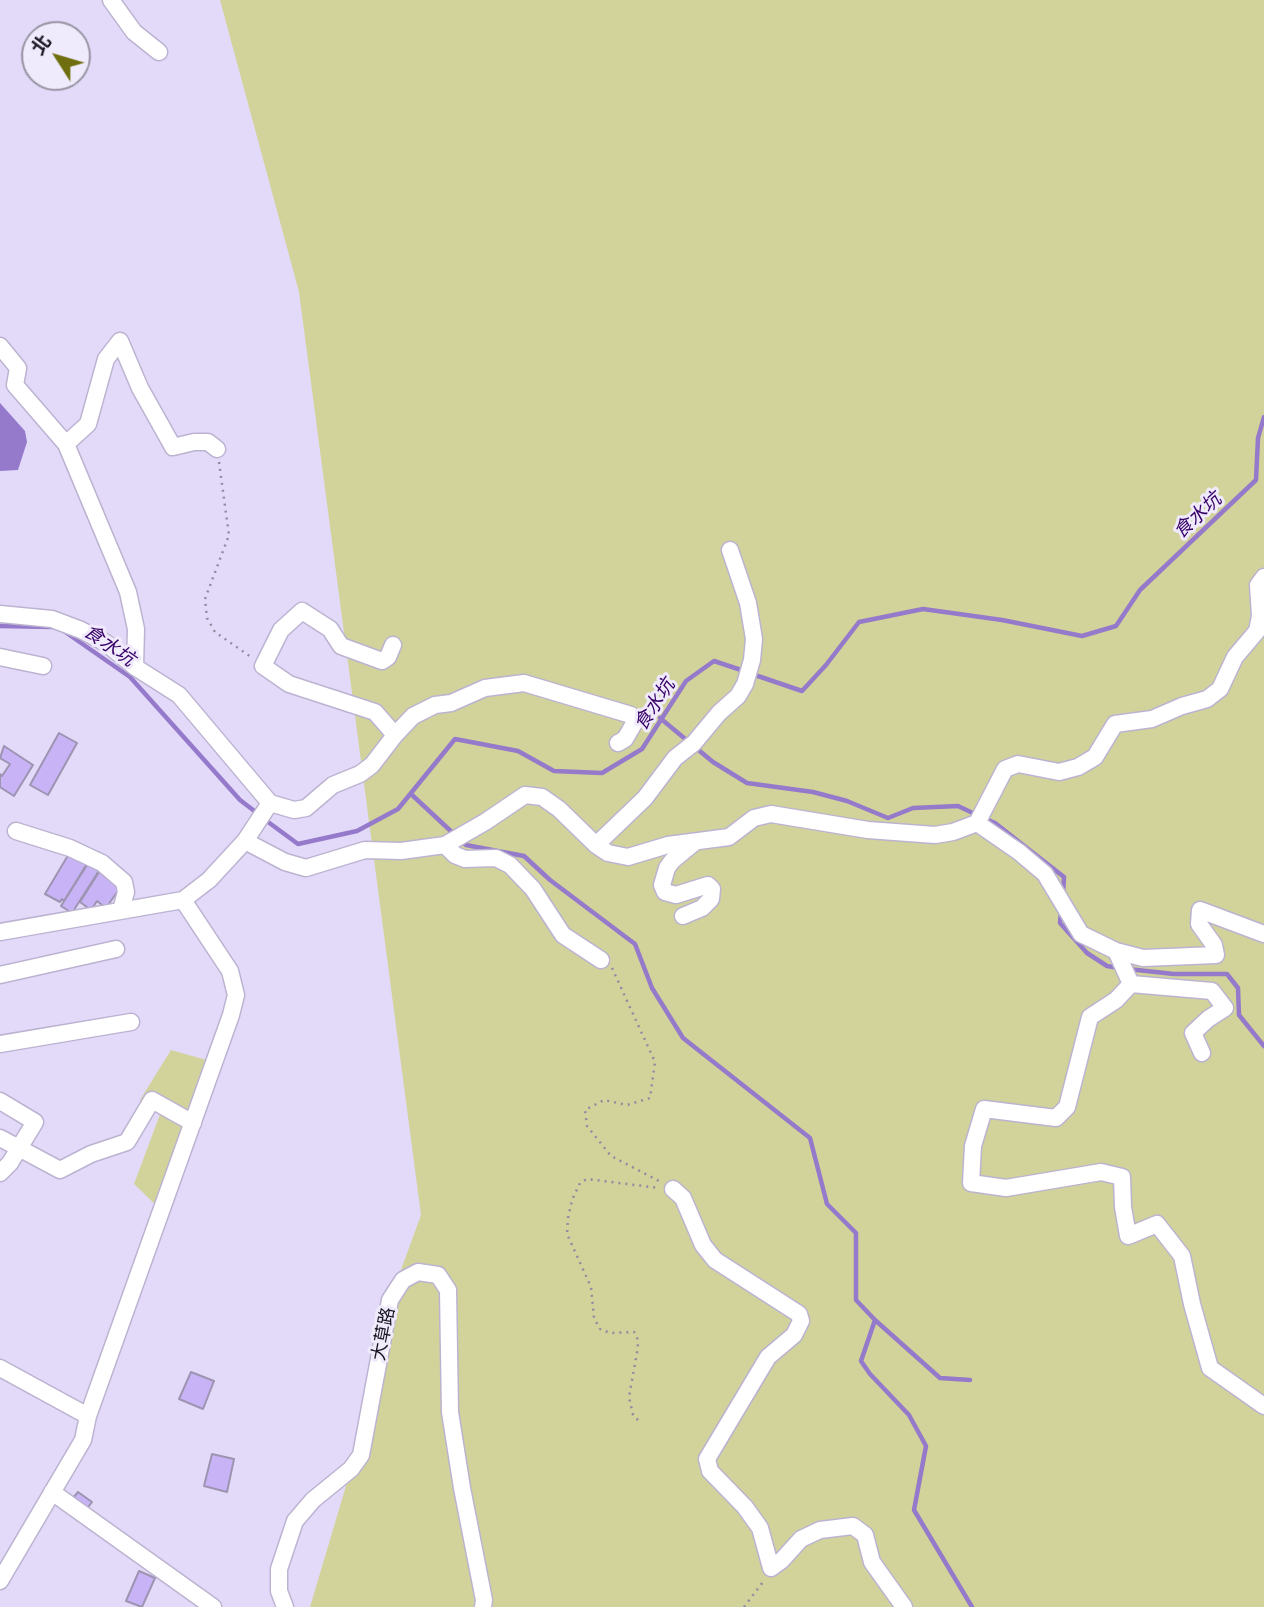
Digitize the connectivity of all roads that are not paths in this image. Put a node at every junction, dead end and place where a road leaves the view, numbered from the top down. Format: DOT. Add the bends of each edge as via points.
graph roads {
  1 [pos="111,0"];
  2 [pos="159,51"];
  3 [pos="0,346"];
  4 [pos="66,444"];
  5 [pos="217,449"];
  6 [pos="730,550"];
  7 [pos="1264,578"];
  8 [pos="0,614"];
  9 [pos="393,645"];
  10 [pos="0,657"];
  11 [pos="43,666"];
  12 [pos="135,667"];
  13 [pos="395,735"];
  14 [pos="618,743"];
  15 [pos="270,803"];
  16 [pos="977,823"];
  17 [pos="16,831"];
  18 [pos="696,840"];
  19 [pos="245,841"];
  20 [pos="451,841"];
  21 [pos="596,845"];
  22 [pos="183,900"];
  23 [pos="121,910"];
  24 [pos="683,916"];
  25 [pos="0,932"];
  26 [pos="1264,934"];
  27 [pos="117,949"];
  28 [pos="1118,955"];
  29 [pos="601,960"];
  30 [pos="0,975"];
  31 [pos="1130,981"];
  32 [pos="131,1022"];
  33 [pos="0,1044"];
  34 [pos="1202,1053"];
  35 [pos="0,1101"];
  36 [pos="192,1123"];
  37 [pos="0,1138"];
  38 [pos="19,1147"];
  39 [pos="0,1173"];
  40 [pos="673,1189"];
  41 [pos="0,1368"];
  42 [pos="1264,1406"];
  43 [pos="88,1416"];
  44 [pos="52,1492"];
  45 [pos="0,1581"];
  46 [pos="213,1607"];
  47 [pos="285,1607"];
  48 [pos="483,1607"];
  49 [pos="904,1607"];
  1 -- 2 [label="street" via="134,32"];
  3 -- 4 [label="street" via="18,368 15,385"];
  4 -- 5 [label="street" via="88,424 106,359 120,341 173,447 208,442"];
  4 -- 12 [label="street" via="128,592 136,629"];
  6 -- 21 [label="street" via="748,603 754,639 745,684 675,758 645,798"];
  7 -- 16 [label="street" via="1258,585 1258,631 1235,657 1220,690 1152,719 1115,724 1095,757 1078,767 1059,772 1018,764 1005,769"];
  8 -- 12 [label="street" via="52,619 81,630"];
  9 -- 13 [label="street" via="382,662 341,646 330,629 302,611 281,630 263,666 289,684 374,712"];
  10 -- 11 [label="street"];
  12 -- 15 [label="street" via="179,695"];
  13 -- 14 [label="street" via="413,716 435,705 485,688 524,683 631,715 636,720"];
  13 -- 15 [label="street" via="372,765 333,785 306,808 294,810"];
  15 -- 19 [label="street"];
  16 -- 18 [label="street" via="934,835 771,814 754,818 729,836"];
  16 -- 28 [label="street" via="1045,874 1081,934"];
  17 -- 23 [label="street" via="102,863 124,882 127,892"];
  18 -- 21 [label="street" via="628,857"];
  18 -- 24 [label="street" via="672,861 662,885 665,892 676,895 708,884 712,889 711,899 702,908"];
  19 -- 20 [label="street" via="306,868 365,849 401,851"];
  19 -- 22 [label="street"];
  20 -- 21 [label="street" via="524,795 542,797"];
  20 -- 29 [label="street" via="455,855 496,858 510,865 533,889 563,935"];
  22 -- 23 [label="street"];
  22 -- 36 [label="street" via="230,971 236,995"];
  23 -- 25 [label="street"];
  26 -- 28 [label="street" via="1200,910 1199,923 1216,955"];
  27 -- 30 [label="street"];
  28 -- 31 [label="street"];
  31 -- 34 [label="street" via="1212,990 1225,1009 1193,1034"];
  31 -- 42 [label="street" via="1116,1000 1090,1017 1073,1090 1067,1107 1056,1118 984,1109 973,1146 971,1183 1006,1188 1101,1172 1122,1177 1128,1236 1157,1224 1182,1256 1210,1368"];
  32 -- 33 [label="street"];
  35 -- 38 [label="street" via="35,1122"];
  36 -- 38 [label="street" via="152,1100 127,1142 60,1170"];
  36 -- 43 [label="street"];
  37 -- 38 [label="street"];
  38 -- 39 [label="street"];
  40 -- 49 [label="street" via="715,1260 799,1314 801,1321 794,1335 768,1357 707,1460 710,1471 760,1528 771,1568 802,1539 820,1530 852,1526 865,1535 873,1562"];
  41 -- 43 [label="street"];
  43 -- 44 [label="street" via="83,1440"];
  44 -- 45 [label="street"];
  44 -- 46 [label="street"];
  47 -- 48 [label="street, 大草路" via="279,1569 295,1521 361,1455 390,1300 403,1280 418,1272 438,1275 448,1290 450,1412"];
}
